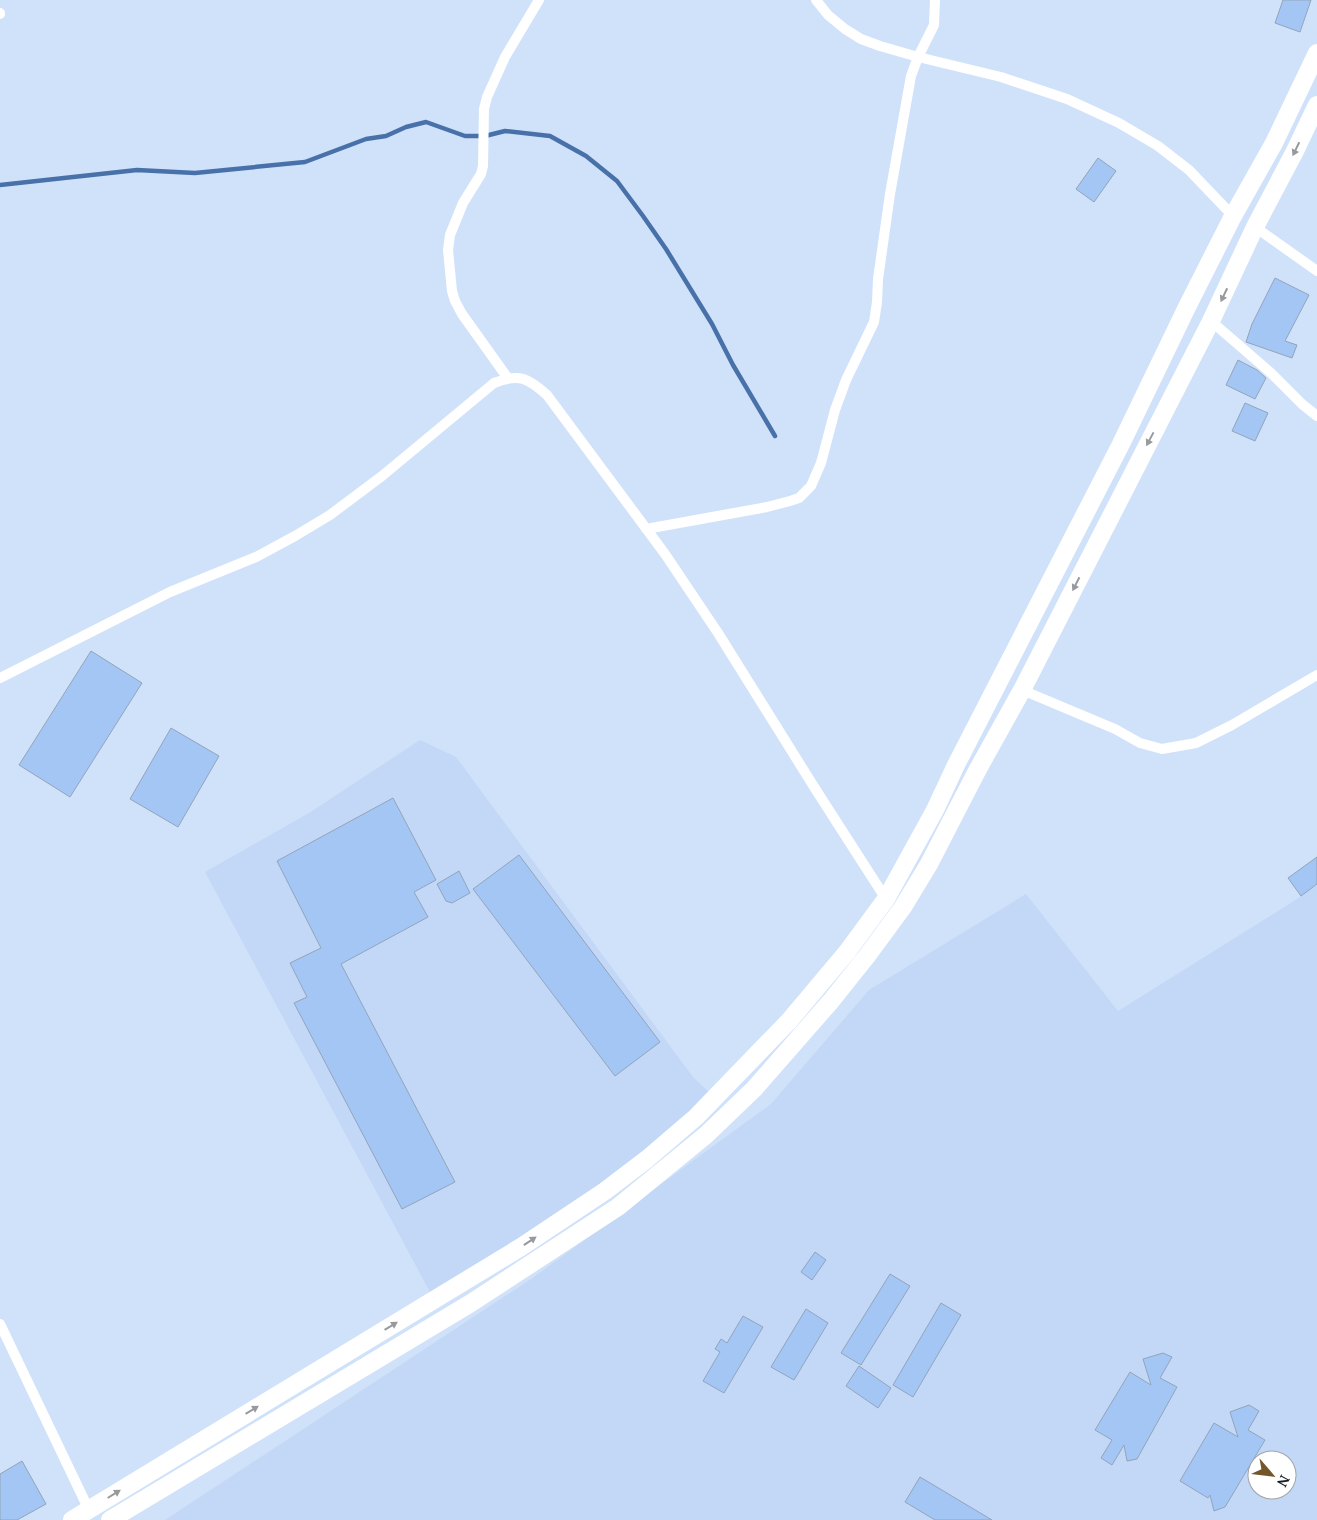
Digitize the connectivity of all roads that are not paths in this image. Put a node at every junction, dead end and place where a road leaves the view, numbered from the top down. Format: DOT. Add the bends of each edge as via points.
graph roads {
  1 [pos="539,0"];
  2 [pos="816,0"];
  3 [pos="935,0"];
  4 [pos="1317,53"];
  5 [pos="918,57"];
  6 [pos="1317,105"];
  7 [pos="1233,216"];
  8 [pos="1255,227"];
  9 [pos="1317,271"];
  10 [pos="1212,321"];
  11 [pos="507,377"];
  12 [pos="1317,416"];
  13 [pos="646,529"];
  14 [pos="1317,675"];
  15 [pos="0,678"];
  16 [pos="1022,690"];
  17 [pos="886,899"];
  18 [pos="0,1324"];
  19 [pos="89,1510"];
  20 [pos="72,1520"];
  21 [pos="110,1520"];
  1 -- 11 [label="street" via="504,57 490,90 484,109 481,174 455,221 449,241 455,301"];
  2 -- 5 [label="street" via="828,15 861,39"];
  3 -- 5 [label="street" via="934,25"];
  4 -- 7 [label="highway" via="1274,143"];
  5 -- 7 [label="street" via="1001,77 1067,99 1120,123 1190,170"];
  5 -- 13 [label="street" via="890,194 874,322 846,380 812,486 799,498 782,503"];
  6 -- 8 [label="highway, one-way"];
  7 -- 17 [label="highway" via="1121,444"];
  8 -- 9 [label="street"];
  8 -- 10 [label="highway, one-way"];
  10 -- 12 [label="street"];
  10 -- 16 [label="highway, one-way"];
  11 -- 13 [label="street" via="523,378 547,396"];
  11 -- 15 [label="street" via="494,383 338,509 295,536 248,560 170,592"];
  13 -- 17 [label="street" via="718,633"];
  14 -- 16 [label="street" via="1196,743 1162,749 1140,743 1115,729"];
  16 -- 21 [label="highway" via="903,907 831,1001 754,1089 706,1135 618,1207 526,1268"];
  19 -- 17 [label="highway, one-way" via="521,1247 647,1159 696,1116 788,1021 847,952"];
  18 -- 19 [label="street"];
  19 -- 20 [label="highway"];
}
